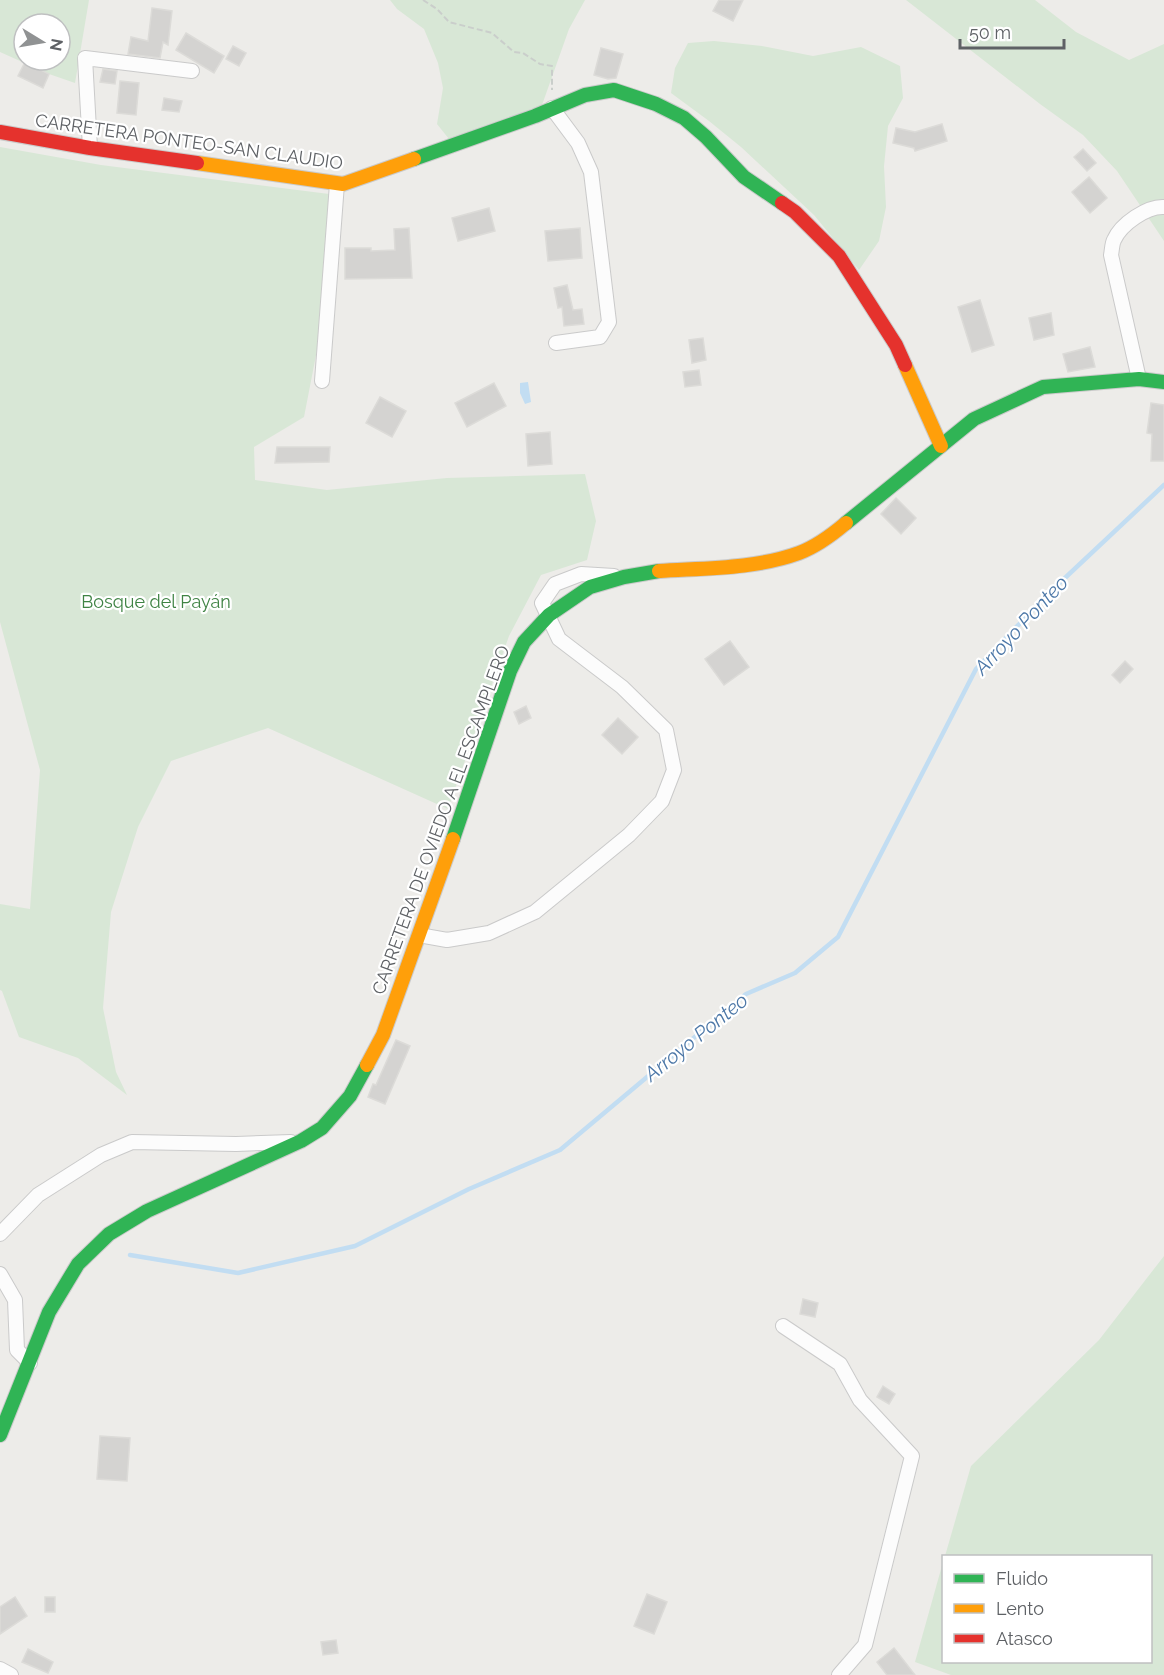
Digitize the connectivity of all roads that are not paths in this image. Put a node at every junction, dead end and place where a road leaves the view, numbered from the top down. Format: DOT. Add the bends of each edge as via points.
graph roads {
  1 [pos="192,71"];
  2 [pos="552,108"];
  3 [pos="0,132"];
  4 [pos="90,148"];
  5 [pos="337,184"];
  6 [pos="1164,207"];
  7 [pos="556,343"];
  8 [pos="1139,379"];
  9 [pos="322,381"];
  10 [pos="1164,382"];
  11 [pos="941,446"];
  12 [pos="624,577"];
  13 [pos="549,615"];
  14 [pos="419,935"];
  15 [pos="301,1141"];
  16 [pos="0,1234"];
  17 [pos="0,1274"];
  18 [pos="783,1326"];
  19 [pos="30,1363"];
  20 [pos="0,1435"];
  21 [pos="0,1669"];
  22 [pos="11,1675"];
  23 [pos="839,1675"];
  1 -- 4 [label="street" via="85,58"];
  2 -- 5 [label="street, CARRETERA PONTEO-SAN CLAUDIO"];
  2 -- 7 [label="street" via="578,143 591,172 609,322 600,337"];
  2 -- 11 [label="street, CARRETERA PONTEO-SAN CLAUDIO" via="585,94 614,90 656,104 684,118 744,177 795,212 839,256 896,345"];
  3 -- 4 [label="street, CARRETERA PONTEO-SAN CLAUDIO"];
  4 -- 5 [label="street, CARRETERA PONTEO-SAN CLAUDIO"];
  5 -- 9 [label="street"];
  6 -- 8 [label="street" via="1157,206 1132,218 1114,240 1111,255"];
  8 -- 10 [label="street, CARRETERA DE OVIEDO A EL ESCAMPLERO"];
  8 -- 11 [label="street, CARRETERA DE OVIEDO A EL ESCAMPLERO" via="1043,387 974,419"];
  11 -- 12 [label="street, CARRETERA DE OVIEDO A EL ESCAMPLERO" via="835,532 800,553 752,564"];
  12 -- 13 [label="street, CARRETERA DE OVIEDO A EL ESCAMPLERO" via="590,587"];
  12 -- 13 [label="street" via="581,574 555,584 542,603"];
  13 -- 14 [label="street, CARRETERA DE OVIEDO A EL ESCAMPLERO" via="524,642 510,671"];
  13 -- 14 [label="street" via="559,639 622,687 666,730 674,770 662,801 629,835 535,912 489,933 447,940"];
  14 -- 15 [label="street, CARRETERA DE OVIEDO A EL ESCAMPLERO" via="383,1035 350,1096 322,1128"];
  15 -- 16 [label="street" via="132,1142 101,1155 38,1195"];
  15 -- 19 [label="street, CARRETERA DE OVIEDO A EL ESCAMPLERO" via="147,1211 109,1234 78,1264 49,1312"];
  17 -- 19 [label="street" via="15,1300 17,1350"];
  18 -- 23 [label="street" via="840,1364 860,1400 912,1456 865,1645"];
  19 -- 20 [label="street, CARRETERA DE OVIEDO A EL ESCAMPLERO"];
  21 -- 22 [label="street"];
}
